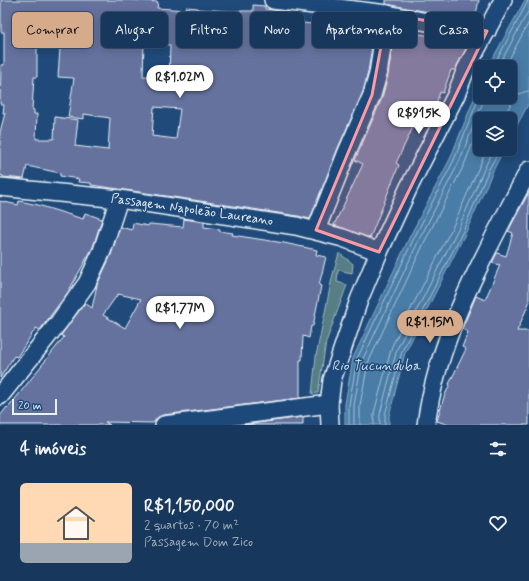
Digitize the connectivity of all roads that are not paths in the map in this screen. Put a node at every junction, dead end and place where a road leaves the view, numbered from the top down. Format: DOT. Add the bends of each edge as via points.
graph roads {
  1 [pos="273,0"];
  2 [pos="503,0"];
  3 [pos="379,9"];
  4 [pos="487,31"];
  5 [pos="529,170"];
  6 [pos="0,187"];
  7 [pos="119,199"];
  8 [pos="316,230"];
  9 [pos="379,252"];
  10 [pos="0,396"];
  11 [pos="329,404"];
  12 [pos="164,425"];
  13 [pos="330,425"];
  14 [pos="426,425"];
  1 -- 3 [label="street"];
  2 -- 4 [label="street"];
  3 -- 4 [label="street" via="438,24"];
  3 -- 8 [label="street" via="378,74 372,95"];
  4 -- 9 [label="street" via="466,69 456,95"];
  5 -- 14 [label="street" via="475,274 454,322 440,360"];
  6 -- 7 [label="street, Passagem Napoleão Laureano"];
  7 -- 8 [label="street, Passagem Napoleão Laureano"];
  7 -- 10 [label="street" via="102,251 86,283 59,322"];
  8 -- 9 [label="street, Passagem Napoleão Laureano"];
  9 -- 11 [label="street" via="335,373"];
  11 -- 12 [label="street"];
  11 -- 13 [label="street"];
}
